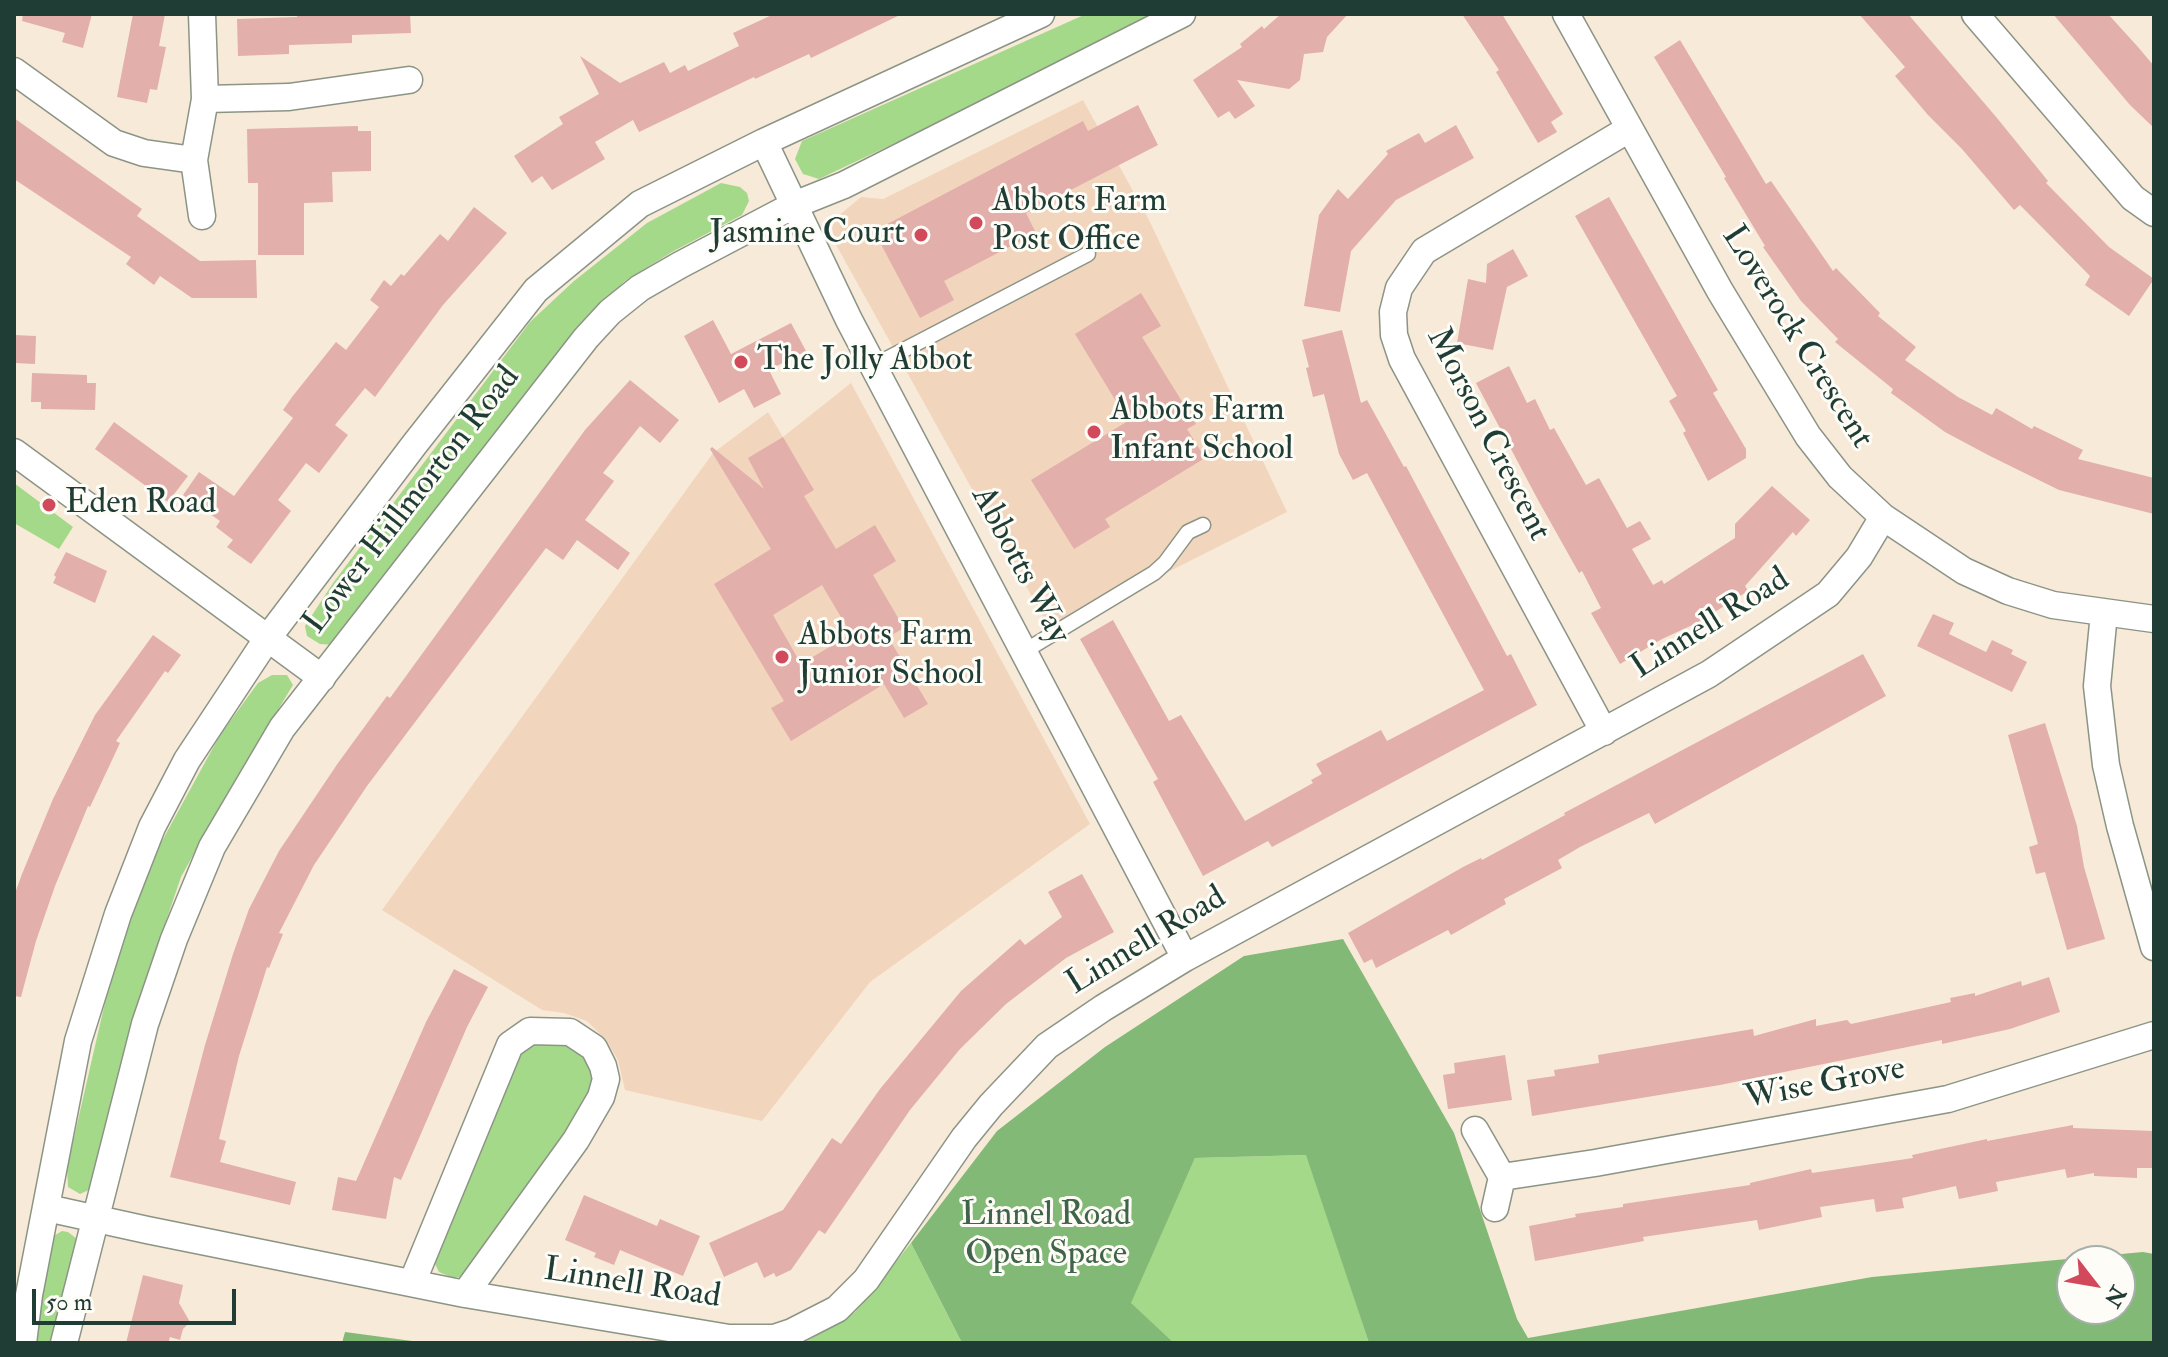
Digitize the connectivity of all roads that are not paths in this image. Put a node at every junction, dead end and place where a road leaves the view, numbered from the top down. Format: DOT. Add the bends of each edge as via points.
graph roads {
  1 [pos="202,14"];
  2 [pos="1041,14"];
  3 [pos="1182,14"];
  4 [pos="1566,14"];
  5 [pos="1975,14"];
  6 [pos="14,71"];
  7 [pos="409,80"];
  8 [pos="205,99"];
  9 [pos="1629,129"];
  10 [pos="764,142"];
  11 [pos="194,160"];
  12 [pos="794,205"];
  13 [pos="2154,213"];
  14 [pos="202,216"];
  15 [pos="1088,254"];
  16 [pos="877,374"];
  17 [pos="14,452"];
  18 [pos="1883,517"];
  19 [pos="1203,525"];
  20 [pos="2104,613"];
  21 [pos="2154,619"];
  22 [pos="267,639"];
  23 [pos="1023,652"];
  24 [pos="322,678"];
  25 [pos="1604,732"];
  26 [pos="2154,947"];
  27 [pos="1185,958"];
  28 [pos="2154,1035"];
  29 [pos="1475,1130"];
  30 [pos="1502,1177"];
  31 [pos="47,1208"];
  32 [pos="1495,1208"];
  33 [pos="96,1219"];
  34 [pos="412,1283"];
  35 [pos="465,1294"];
  36 [pos="23,1343"];
  37 [pos="64,1343"];
  1 -- 8 [label="street"];
  2 -- 10 [label="street, Lower Hillmorton Road"];
  3 -- 12 [label="street, Lower Hillmorton Road" via="844,185"];
  4 -- 9 [label="street, Loverock Crescent"];
  5 -- 13 [label="street" via="2133,198"];
  6 -- 11 [label="street" via="114,143"];
  7 -- 8 [label="street" via="289,97"];
  8 -- 11 [label="street"];
  9 -- 18 [label="street, Loverock Crescent" via="1808,436 1840,477"];
  9 -- 25 [label="street, Morson Crescent" via="1424,251 1399,288 1393,312 1402,359"];
  10 -- 12 [label="street, Abbotts Way"];
  10 -- 22 [label="street, Lower Hillmorton Road" via="640,204 536,290"];
  11 -- 14 [label="street"];
  12 -- 16 [label="street, Abbotts Way"];
  12 -- 24 [label="street, Lower Hillmorton Road" via="640,288 610,312"];
  15 -- 16 [label="lane"];
  16 -- 23 [label="street, Abbotts Way"];
  17 -- 22 [label="street"];
  18 -- 20 [label="street, Loverock Crescent" via="1964,571 2008,591"];
  18 -- 25 [label="street, Linnell Road" via="1828,594 1709,674"];
  19 -- 23 [label="lane" via="1188,532 1154,573"];
  20 -- 21 [label="street, Loverock Crescent"];
  20 -- 26 [label="street" via="2097,686 2106,765"];
  22 -- 24 [label="street"];
  22 -- 31 [label="street, Lower Hillmorton Road" via="187,760 123,900 78,1041"];
  23 -- 27 [label="street, Abbotts Way"];
  24 -- 33 [label="street, Lower Hillmorton Road" via="282,728 212,847 145,1024"];
  25 -- 27 [label="street, Linnell Road"];
  27 -- 35 [label="street, Linnell Road" via="1047,1046 964,1138 866,1280 837,1309 811,1324 774,1338 729,1338"];
  28 -- 30 [label="street, Wise Grove" via="1948,1099"];
  29 -- 30 [label="street"];
  30 -- 32 [label="street"];
  31 -- 33 [label="street, Linnell Road"];
  31 -- 36 [label="street, Lower Hillmorton Road"];
  33 -- 34 [label="street, Linnell Road"];
  33 -- 37 [label="street, Lower Hillmorton Road"];
  34 -- 35 [label="street, Linnell Road"];
  34 -- 35 [label="street, Linnell Road" via="510,1045 530,1031 570,1032 594,1048 603,1066 601,1097"];
}
